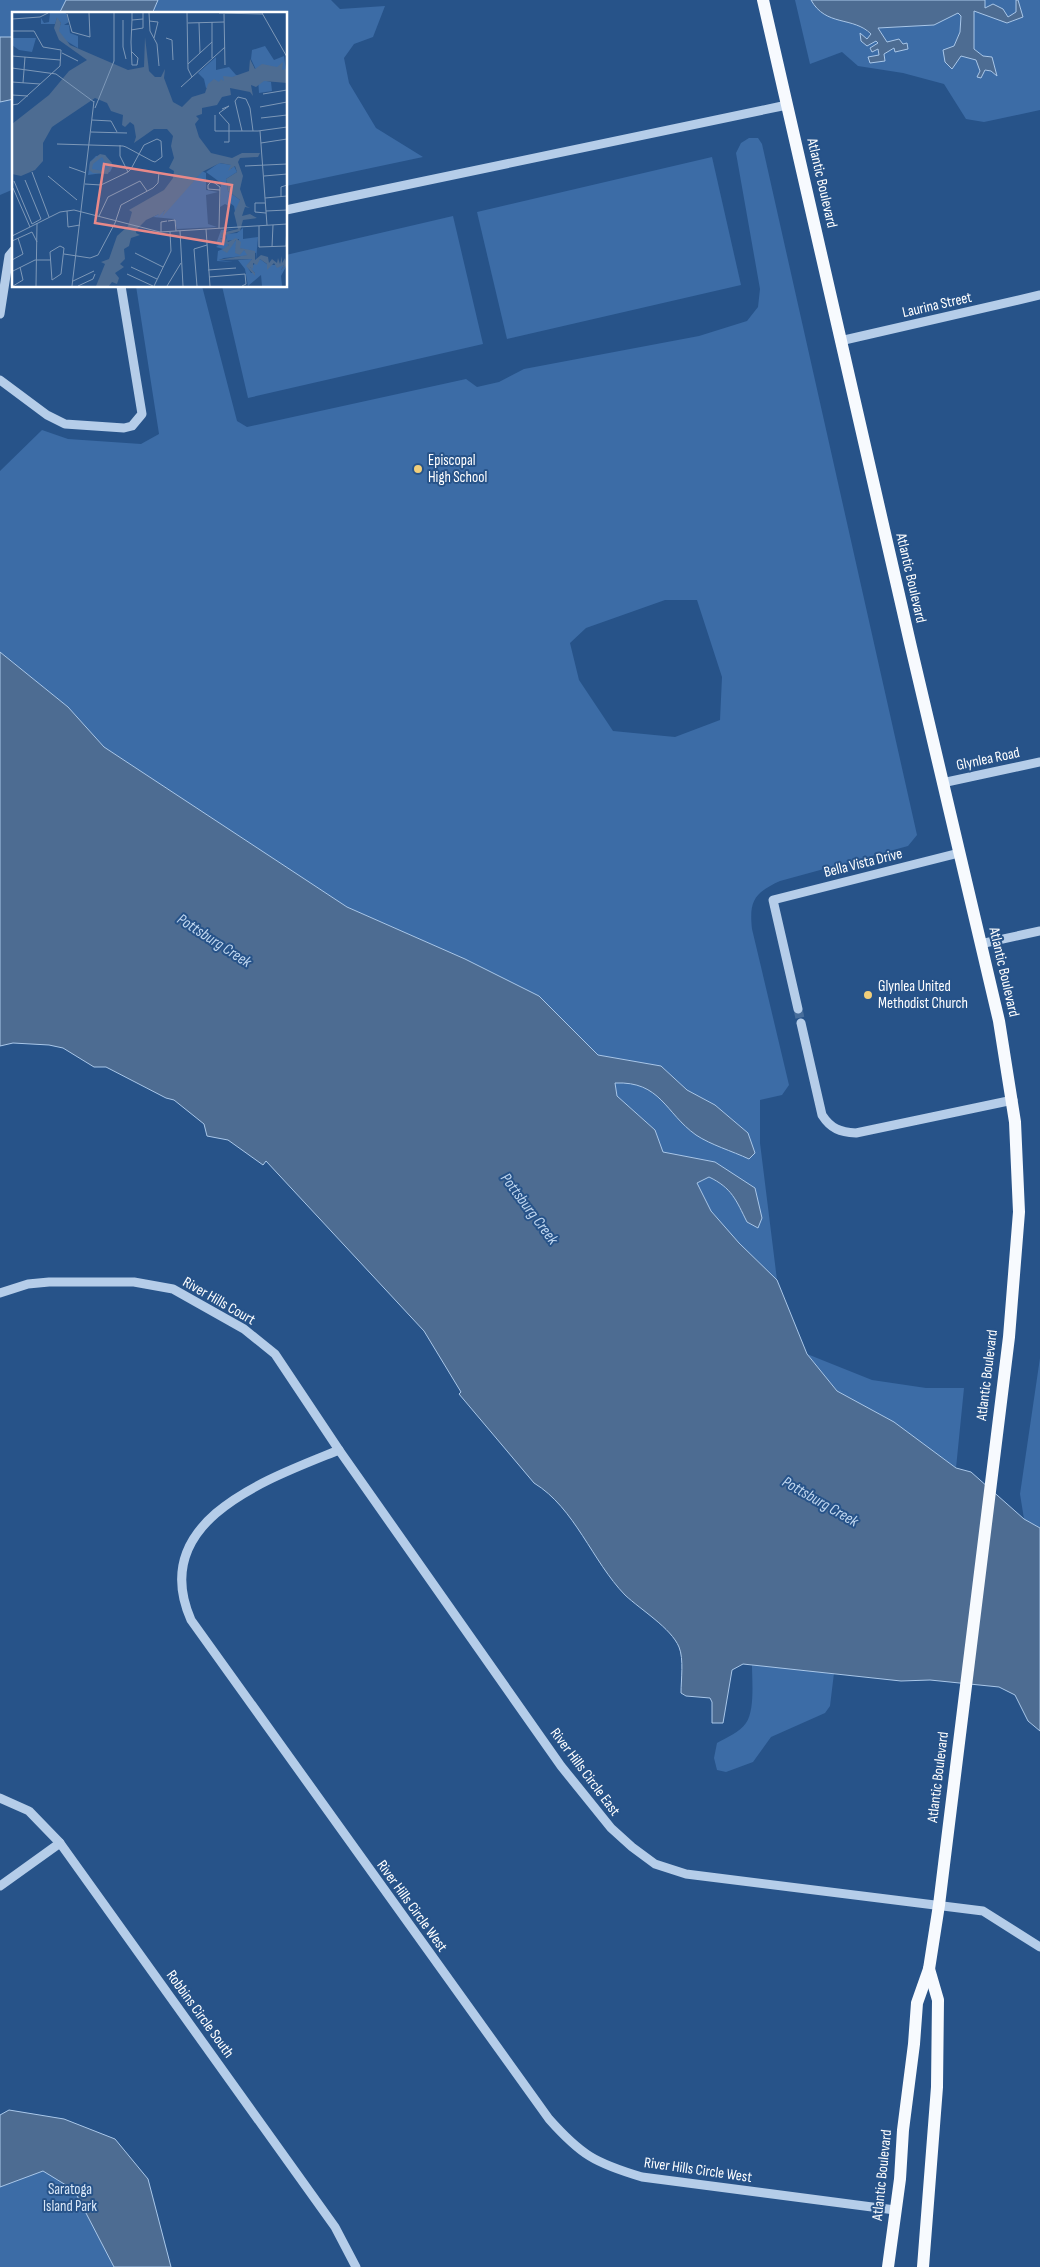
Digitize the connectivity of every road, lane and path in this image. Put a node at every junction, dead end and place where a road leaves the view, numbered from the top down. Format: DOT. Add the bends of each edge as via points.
graph roads {
  1 [pos="763,0"];
  2 [pos="787,105"];
  3 [pos="288,210"];
  4 [pos="12,253"];
  5 [pos="122,288"];
  6 [pos="1040,295"];
  7 [pos="0,314"];
  8 [pos="840,341"];
  9 [pos="0,380"];
  10 [pos="1040,762"];
  11 [pos="942,783"];
  12 [pos="959,853"];
  13 [pos="1040,932"];
  14 [pos="980,944"];
  15 [pos="798,1009"];
  16 [pos="801,1023"];
  17 [pos="1013,1100"];
  18 [pos="0,1293"];
  19 [pos="339,1450"];
  20 [pos="0,1798"];
  21 [pos="60,1843"];
  22 [pos="0,1886"];
  23 [pos="939,1905"];
  24 [pos="1040,1947"];
  25 [pos="930,1969"];
  26 [pos="895,2210"];
  27 [pos="356,2267"];
  28 [pos="888,2267"];
  29 [pos="923,2267"];
  1 -- 2 [label="main road, Atlantic Boulevard"];
  2 -- 3 [label="street"];
  2 -- 8 [label="main road, Atlantic Boulevard"];
  4 -- 7 [label="street"];
  5 -- 9 [label="street" via="142,414 132,426 65,424 47,415"];
  6 -- 8 [label="street, Laurina Street"];
  8 -- 11 [label="main road, Atlantic Boulevard"];
  10 -- 11 [label="street, Glynlea Road"];
  11 -- 12 [label="main road, Atlantic Boulevard"];
  12 -- 14 [label="main road, Atlantic Boulevard"];
  12 -- 15 [label="street, Bella Vista Drive" via="773,900"];
  13 -- 14 [label="street"];
  14 -- 17 [label="main road, Atlantic Boulevard"];
  16 -- 17 [label="street" via="822,1115 829,1126 841,1132 856,1133"];
  17 -- 23 [label="main road, Atlantic Boulevard" via="1019,1212 1009,1337"];
  18 -- 19 [label="street, River Hills Court" via="28,1284 49,1282 134,1282 173,1289 244,1329 275,1354"];
  19 -- 23 [label="street, River Hills Circle East" via="561,1766 611,1828 632,1847 655,1864 686,1874"];
  19 -- 26 [label="street, River Hills Circle West" via="256,1484 208,1521 194,1535 185,1554 181,1570 184,1603 197,1628 548,2120 589,2158 642,2177"];
  20 -- 21 [label="street, Robbins Circle South" via="29,1811"];
  21 -- 22 [label="street"];
  21 -- 27 [label="street, Robbins Circle South" via="335,2227"];
  23 -- 24 [label="street, River Hills Circle East" via="983,1911"];
  23 -- 25 [label="main road, Atlantic Boulevard"];
  25 -- 26 [label="main road, Atlantic Boulevard" via="917,2003"];
  25 -- 29 [label="main road, Atlantic Boulevard" via="938,2000 937,2087"];
  26 -- 28 [label="main road, Atlantic Boulevard"];
}
